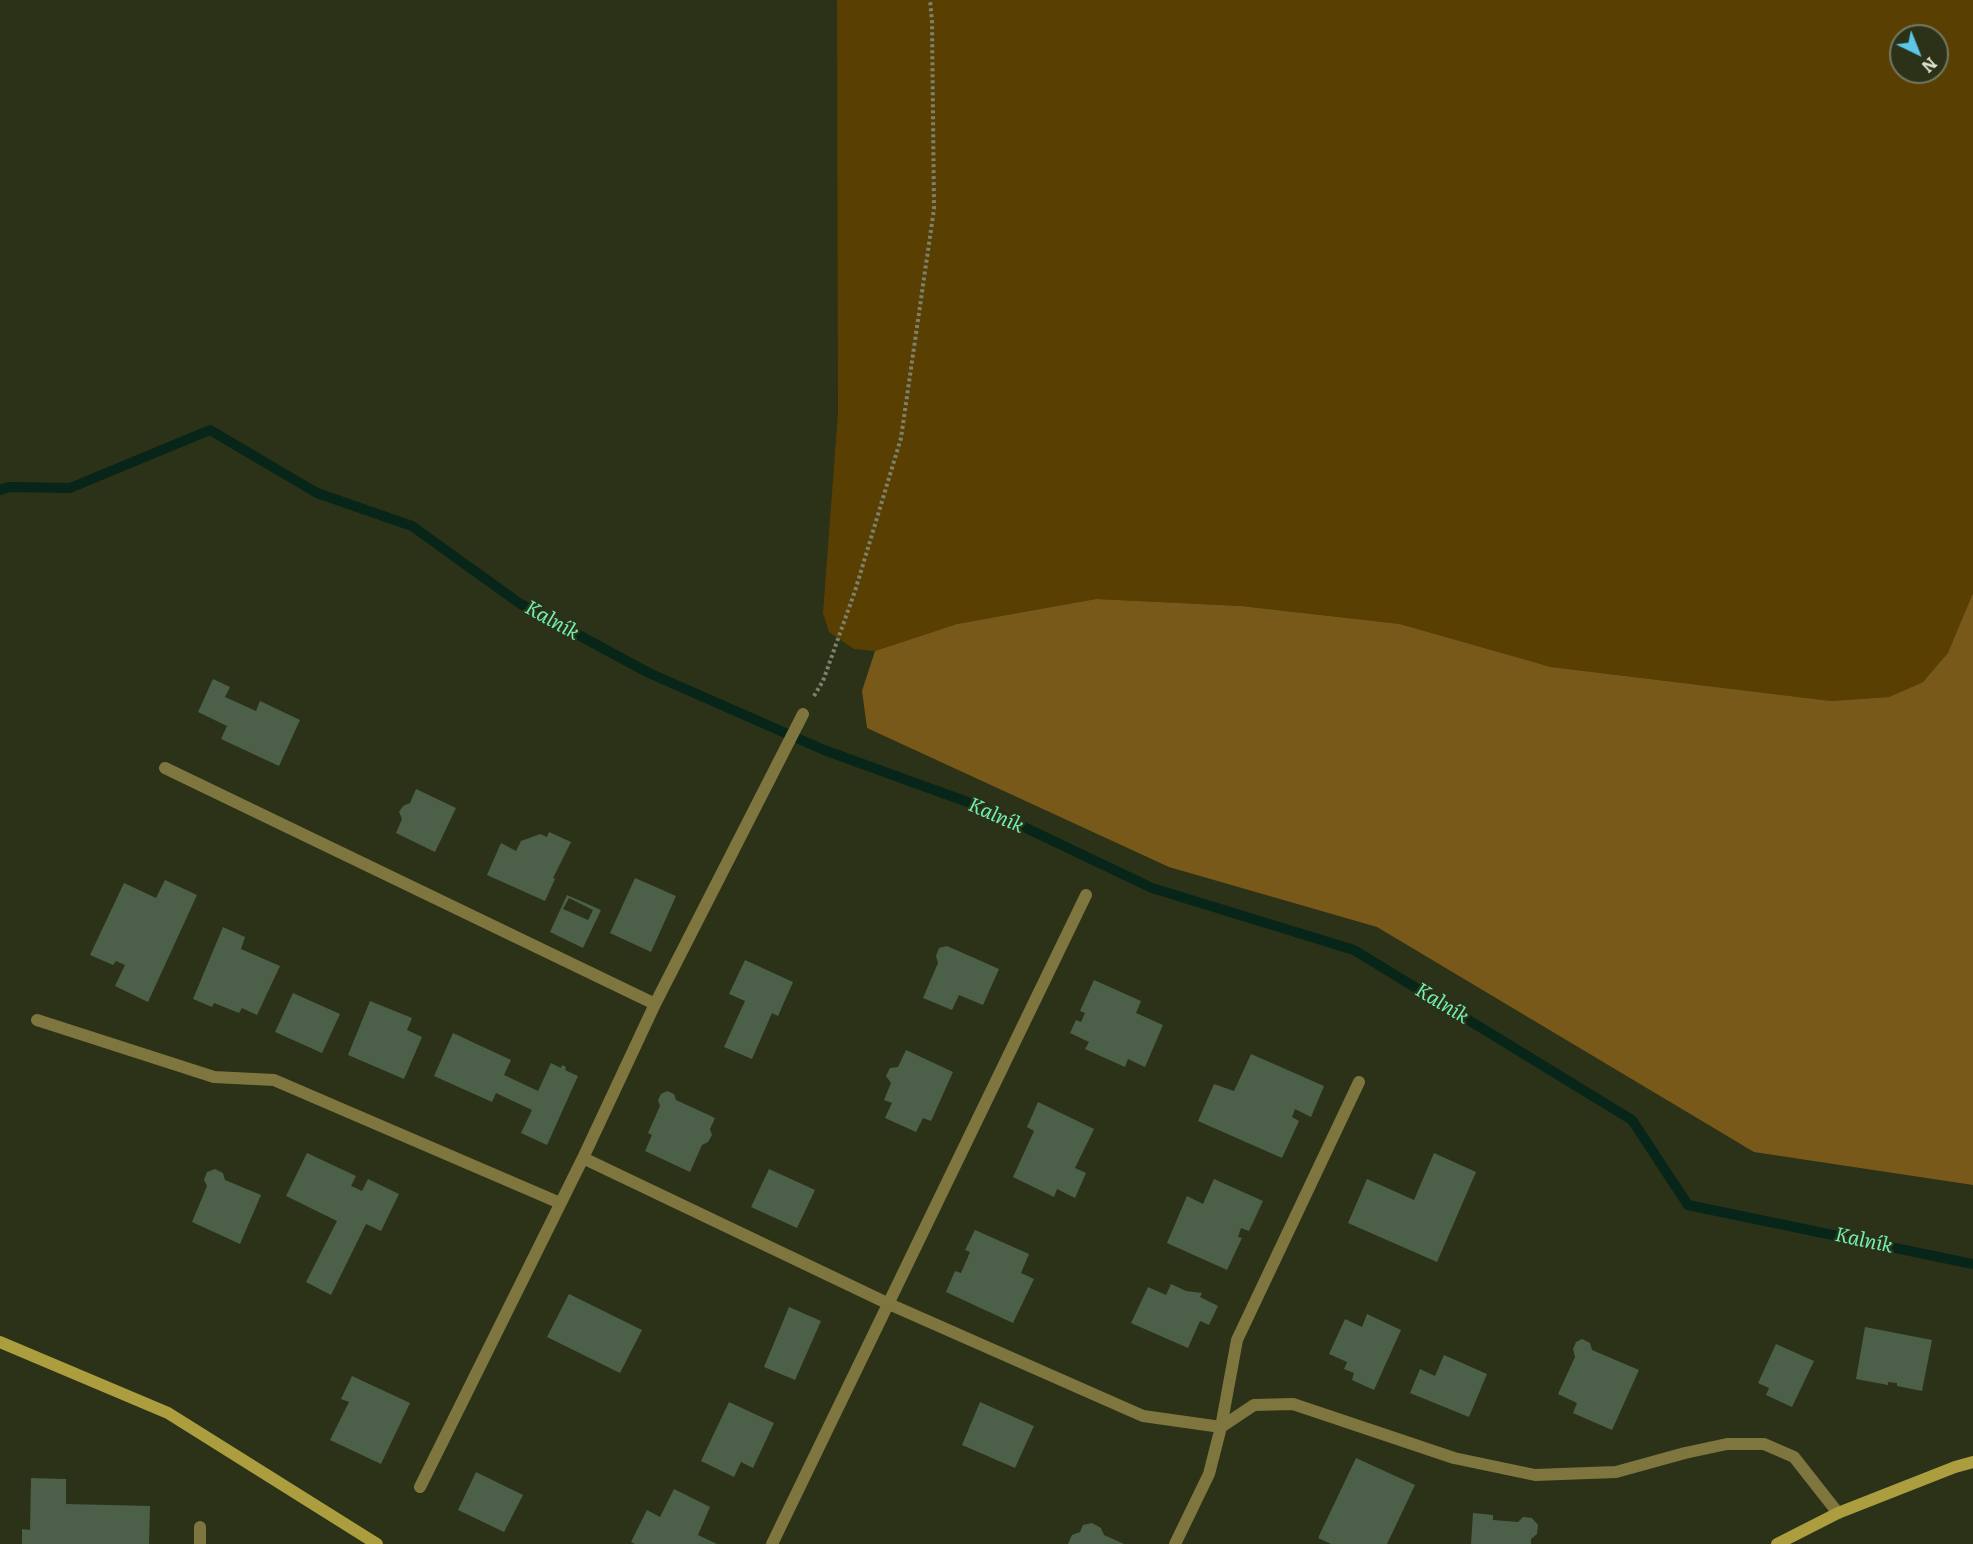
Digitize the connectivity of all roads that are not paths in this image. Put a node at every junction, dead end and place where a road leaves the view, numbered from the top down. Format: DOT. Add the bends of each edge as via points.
graph roads {
  1 [pos="803,714"];
  2 [pos="165,768"];
  3 [pos="1086,895"];
  4 [pos="655,1004"];
  5 [pos="37,1020"];
  6 [pos="1359,1082"];
  7 [pos="584,1158"];
  8 [pos="560,1203"];
  9 [pos="889,1304"];
  10 [pos="0,1342"];
  11 [pos="1221,1426"];
  12 [pos="1973,1462"];
  13 [pos="420,1487"];
  14 [pos="1838,1513"];
  15 [pos="200,1527"];
  16 [pos="200,1544"];
  17 [pos="377,1544"];
  18 [pos="772,1544"];
  19 [pos="1175,1544"];
  20 [pos="1777,1544"];
  1 -- 4 [label="street"];
  2 -- 4 [label="street"];
  3 -- 9 [label="street"];
  4 -- 7 [label="street"];
  5 -- 8 [label="street" via="214,1077 274,1080"];
  6 -- 11 [label="street" via="1237,1340"];
  7 -- 8 [label="street"];
  7 -- 9 [label="street"];
  8 -- 13 [label="street"];
  9 -- 11 [label="street" via="1143,1416"];
  9 -- 18 [label="street"];
  10 -- 17 [label="street" via="168,1413"];
  11 -- 14 [label="street" via="1254,1406 1293,1404 1454,1458 1535,1475 1616,1472 1727,1444 1764,1444 1794,1457"];
  11 -- 19 [label="street" via="1209,1474"];
  12 -- 14 [label="street"];
  14 -- 20 [label="street"];
  15 -- 16 [label="street"];
}
